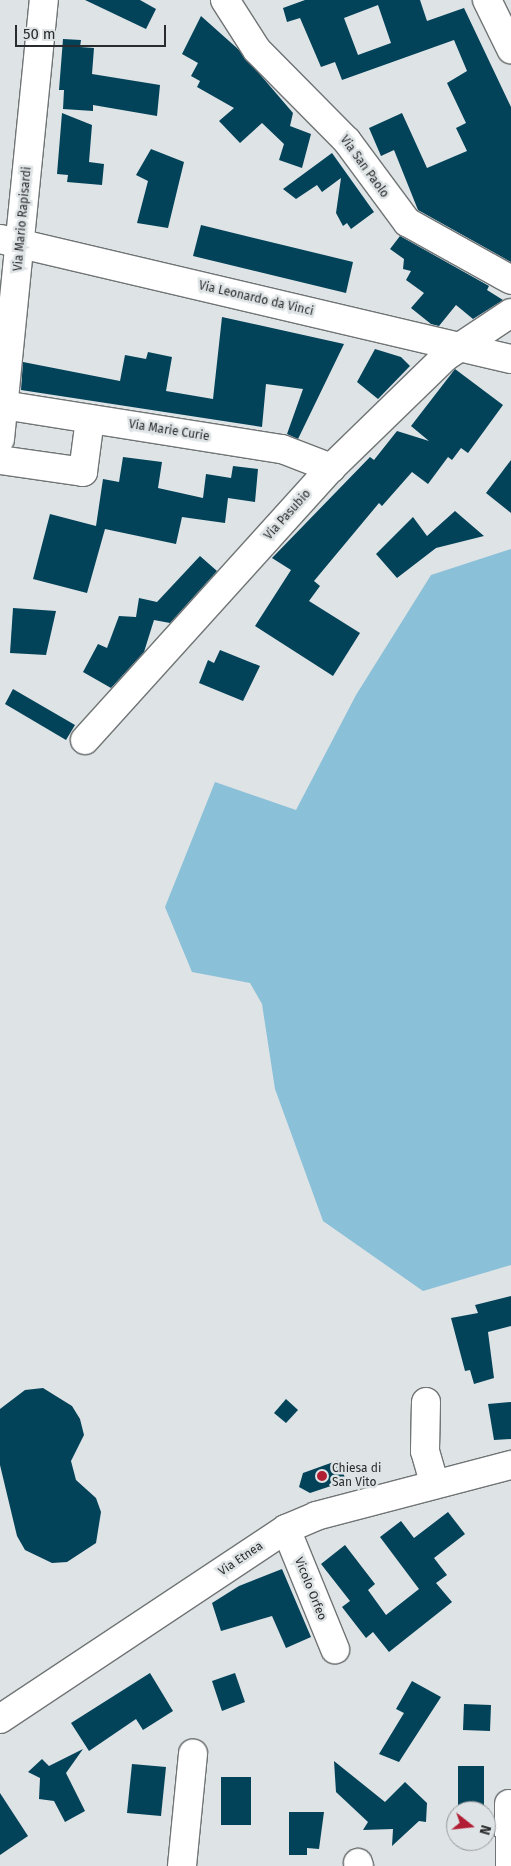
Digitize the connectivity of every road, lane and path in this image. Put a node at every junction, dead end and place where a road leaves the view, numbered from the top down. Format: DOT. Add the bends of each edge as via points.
graph roads {
  1 [pos="44,0"];
  2 [pos="224,0"];
  3 [pos="487,0"];
  4 [pos="511,49"];
  5 [pos="10,242"];
  6 [pos="511,280"];
  7 [pos="511,313"];
  8 [pos="462,347"];
  9 [pos="511,359"];
  10 [pos="4,405"];
  11 [pos="90,419"];
  12 [pos="0,439"];
  13 [pos="0,460"];
  14 [pos="331,468"];
  15 [pos="85,740"];
  16 [pos="426,1402"];
  17 [pos="511,1465"];
  18 [pos="434,1483"];
  19 [pos="286,1529"];
  20 [pos="335,1649"];
  21 [pos="0,1719"];
  22 [pos="193,1754"];
  23 [pos="509,1804"];
  24 [pos="182,1866"];
  25 [pos="510,1866"];
  1 -- 5 [label="street, Via Mario Rapisardi"];
  2 -- 6 [label="street, Via San Paolo" via="257,50 347,141 407,222"];
  3 -- 4 [label="street"];
  5 -- 8 [label="street, Via Leonardo da Vinci"];
  5 -- 10 [label="street, Via Mario Rapisardi"];
  7 -- 8 [label="street, Via Pasubio"];
  8 -- 9 [label="street, Via Leonardo da Vinci"];
  8 -- 14 [label="street, Via Pasubio" via="445,357"];
  10 -- 11 [label="street, Via Marie Curie"];
  10 -- 12 [label="street, Via Mario Rapisardi"];
  11 -- 13 [label="street" via="83,472"];
  11 -- 14 [label="street, Via Marie Curie" via="282,449"];
  14 -- 15 [label="street, Via Pasubio"];
  16 -- 18 [label="street" via="425,1451"];
  17 -- 18 [label="street, Via Etnea"];
  18 -- 19 [label="street, Via Etnea"];
  19 -- 20 [label="street, Vicolo Orfeo"];
  19 -- 21 [label="street, Via Etnea"];
  22 -- 24 [label="street"];
  23 -- 25 [label="street"];
}
